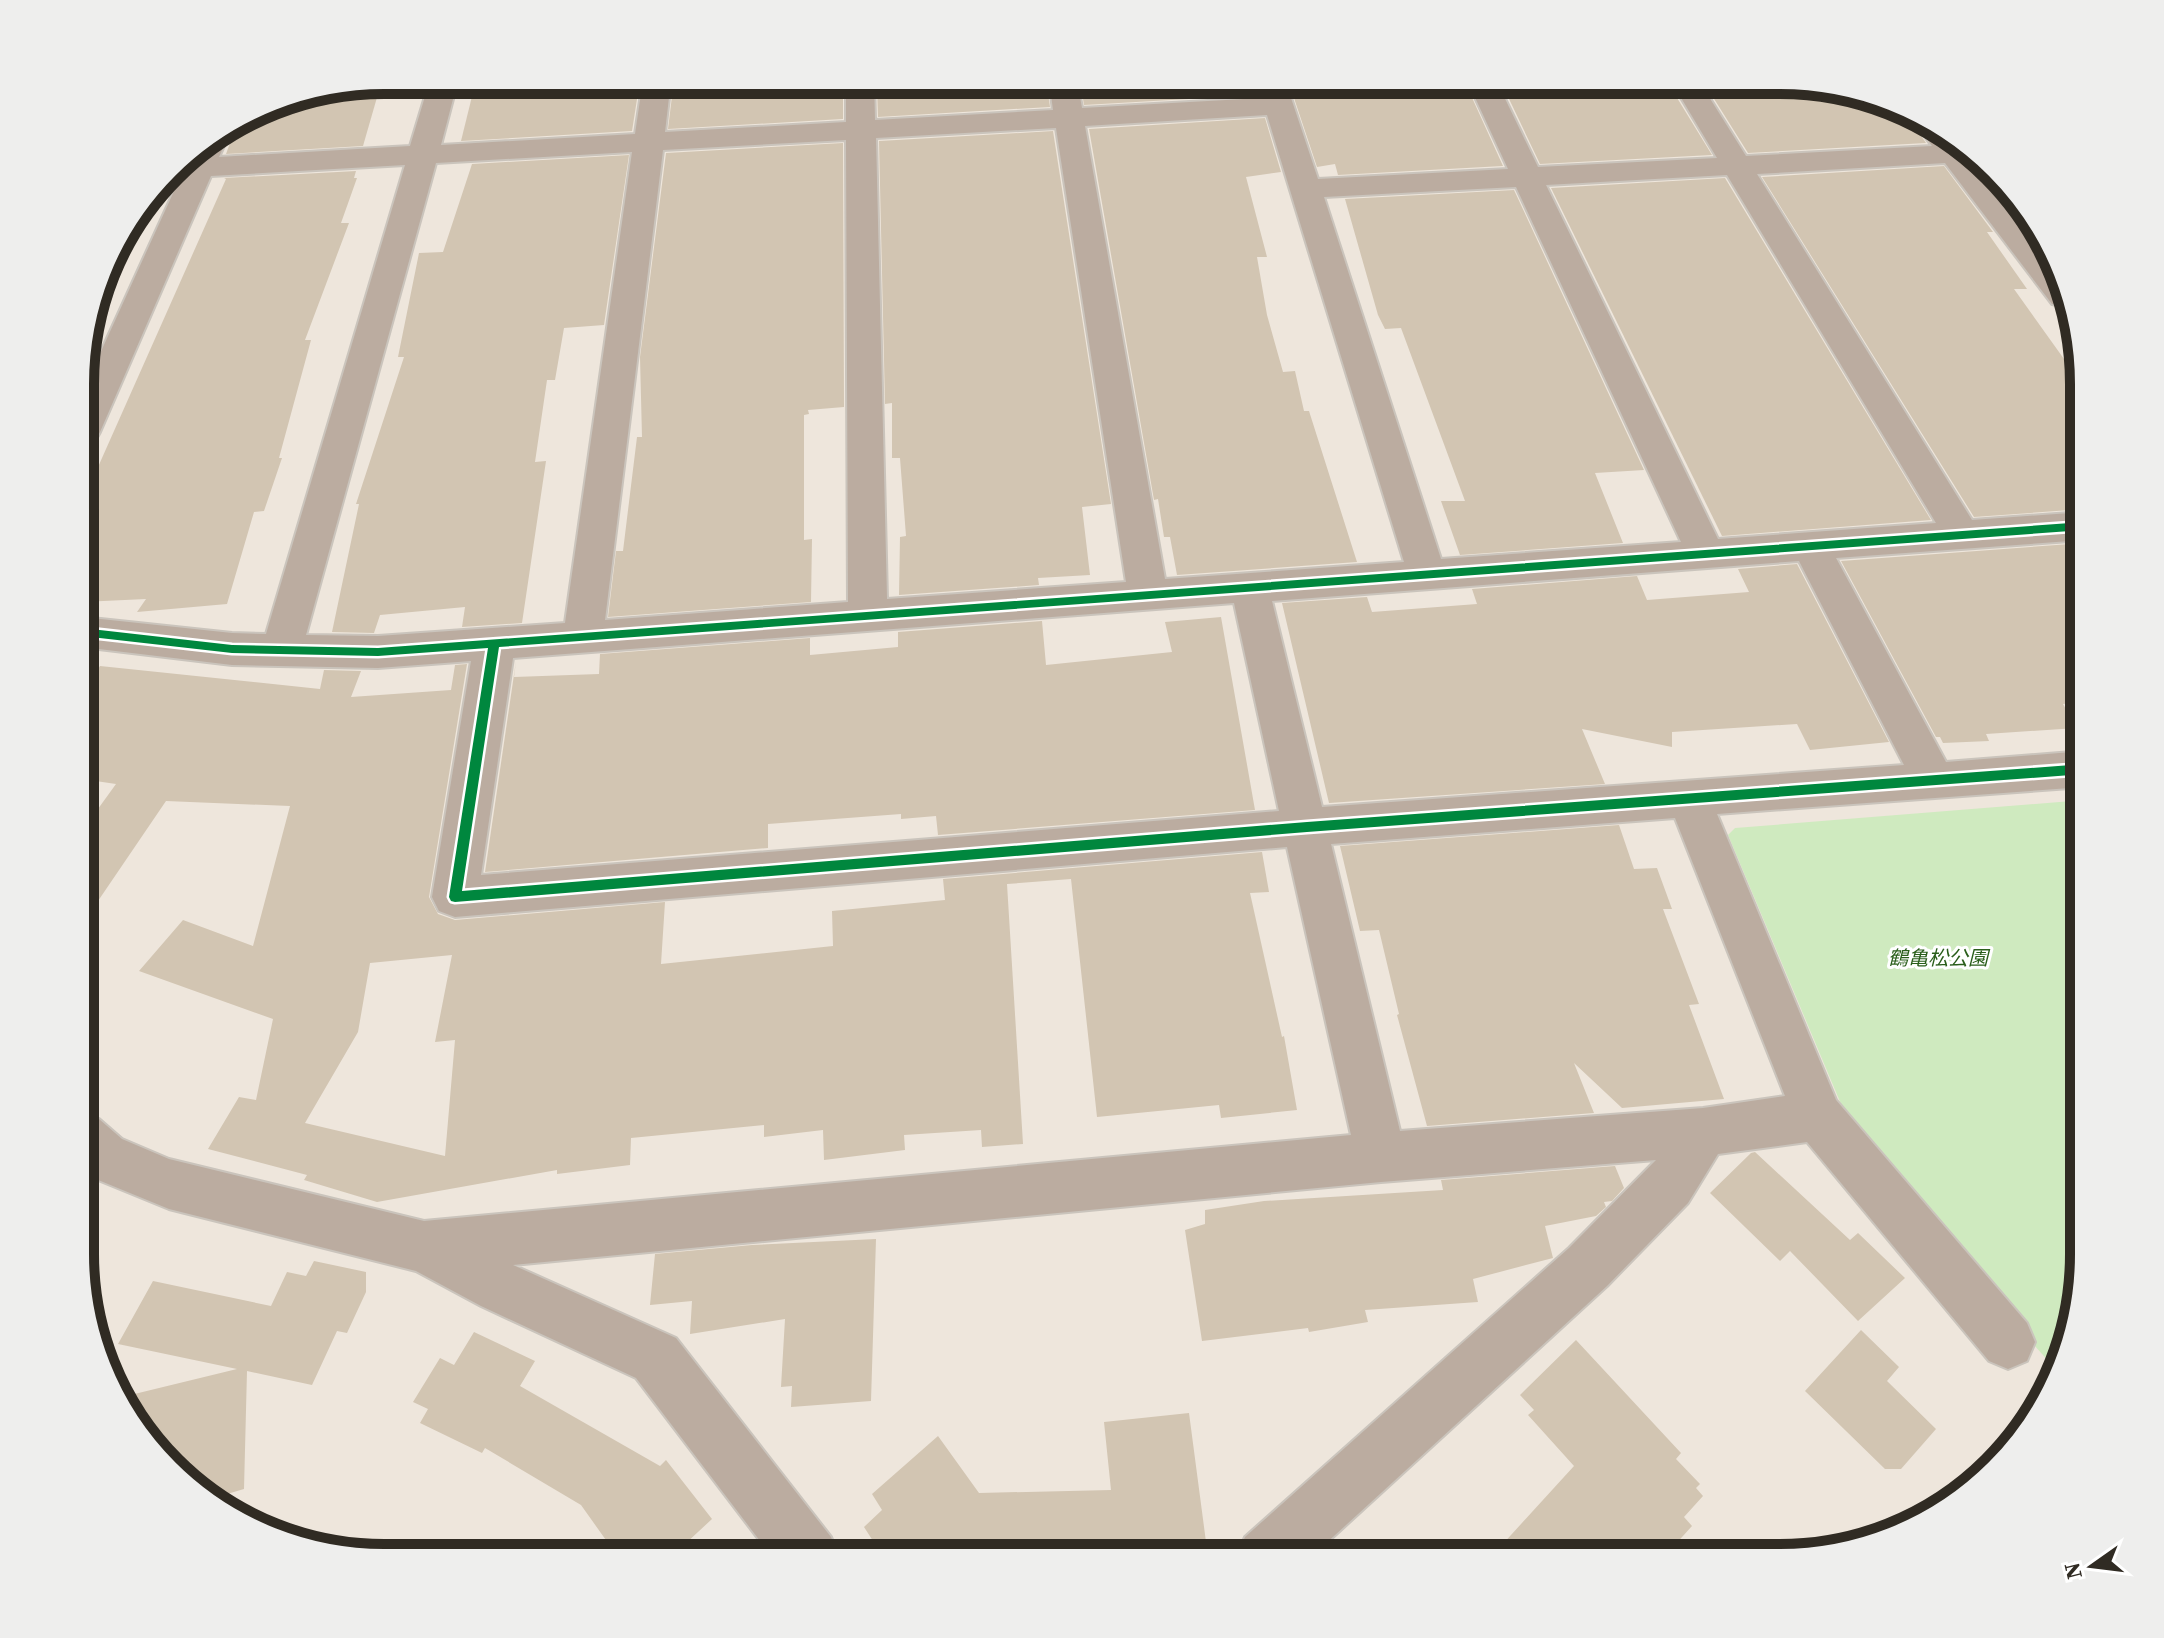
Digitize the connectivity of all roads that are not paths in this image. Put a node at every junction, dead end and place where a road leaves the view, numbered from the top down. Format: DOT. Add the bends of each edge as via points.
graph roads {
  1 [pos="440,94"];
  2 [pos="655,94"];
  3 [pos="860,94"];
  4 [pos="1065,94"];
  5 [pos="1267,94"];
  6 [pos="1275,94"];
  7 [pos="1487,94"];
  8 [pos="1693,94"];
  9 [pos="1069,118"];
  10 [pos="861,130"];
  11 [pos="649,142"];
  12 [pos="1949,148"];
  13 [pos="1953,154"];
  14 [pos="423,155"];
  15 [pos="202,158"];
  16 [pos="1737,165"];
  17 [pos="191,168"];
  18 [pos="1526,177"];
  19 [pos="1306,189"];
  20 [pos="2051,280"];
  21 [pos="94,403"];
  22 [pos="2070,527"];
  23 [pos="1962,535"];
  24 [pos="1810,546"];
  25 [pos="1706,554"];
  26 [pos="1427,575"];
  27 [pos="1250,589"];
  28 [pos="1148,596"];
  29 [pos="868,618"];
  30 [pos="94,633"];
  31 [pos="583,639"];
  32 [pos="494,646"];
  33 [pos="282,649"];
  34 [pos="2070,770"];
  35 [pos="1934,780"];
  36 [pos="1689,799"];
  37 [pos="1307,827"];
  38 [pos="1818,1116"];
  39 [pos="1703,1132"];
  40 [pos="1381,1157"];
  41 [pos="94,1161"];
  42 [pos="424,1247"];
  43 [pos="2008,1342"];
  44 [pos="799,1544"];
  45 [pos="1281,1544"];
  1 -- 14 [label="street"];
  2 -- 11 [label="street"];
  3 -- 10 [label="street"];
  4 -- 9 [label="street"];
  5 -- 9 [label="street"];
  6 -- 19 [label="street"];
  7 -- 18 [label="street"];
  8 -- 16 [label="street"];
  9 -- 10 [label="street"];
  9 -- 28 [label="street"];
  10 -- 11 [label="street"];
  10 -- 29 [label="street"];
  11 -- 14 [label="street"];
  11 -- 31 [label="street"];
  12 -- 13 [label="street"];
  13 -- 16 [label="street"];
  13 -- 20 [label="street"];
  14 -- 15 [label="street"];
  14 -- 33 [label="street"];
  16 -- 18 [label="street"];
  16 -- 23 [label="street"];
  17 -- 21 [label="street"];
  18 -- 19 [label="street"];
  18 -- 25 [label="street"];
  19 -- 26 [label="street"];
  22 -- 23 [label="street"];
  23 -- 24 [label="street"];
  24 -- 25 [label="street"];
  24 -- 35 [label="street"];
  25 -- 26 [label="street"];
  26 -- 27 [label="street"];
  27 -- 28 [label="street"];
  27 -- 37 [label="street"];
  28 -- 29 [label="street"];
  29 -- 31 [label="street"];
  30 -- 33 [label="street" via="232,649"];
  31 -- 32 [label="street"];
  32 -- 33 [label="street" via="378,652"];
  32 -- 37 [label="street" via="455,897"];
  34 -- 35 [label="street"];
  35 -- 36 [label="street"];
  36 -- 37 [label="street"];
  36 -- 38 [label="street"];
  37 -- 40 [label="street"];
  38 -- 39 [label="street"];
  38 -- 43 [label="street"];
  39 -- 40 [label="street"];
  39 -- 45 [label="street" via="1670,1185 1588,1267"];
  40 -- 42 [label="street"];
  41 -- 42 [label="street"];
  42 -- 44 [label="street" via="656,1358"];
}
